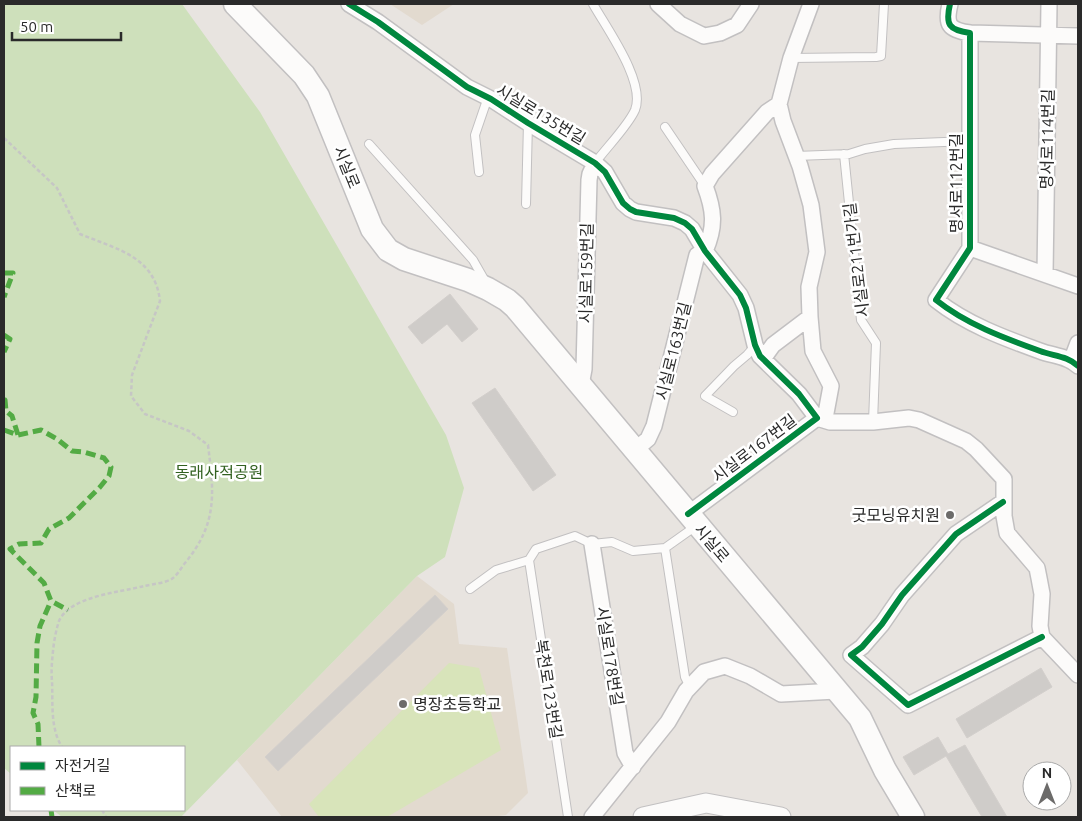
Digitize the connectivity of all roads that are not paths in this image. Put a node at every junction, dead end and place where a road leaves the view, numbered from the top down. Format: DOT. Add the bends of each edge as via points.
graph roads {
  1 [pos="237,4"];
  2 [pos="349,4"];
  3 [pos="593,4"];
  4 [pos="658,4"];
  5 [pos="751,4"];
  6 [pos="811,4"];
  7 [pos="884,4"];
  8 [pos="950,4"];
  9 [pos="1048,4"];
  10 [pos="970,33"];
  11 [pos="1048,35"];
  12 [pos="1078,36"];
  13 [pos="791,58"];
  14 [pos="488,97"];
  15 [pos="779,104"];
  16 [pos="528,123"];
  17 [pos="665,127"];
  18 [pos="969,141"];
  19 [pos="369,144"];
  20 [pos="844,154"];
  21 [pos="796,156"];
  22 [pos="595,163"];
  23 [pos="478,172"];
  24 [pos="705,186"];
  25 [pos="526,204"];
  26 [pos="970,248"];
  27 [pos="705,251"];
  28 [pos="1045,274"];
  29 [pos="1078,286"];
  30 [pos="488,289"];
  31 [pos="810,317"];
  32 [pos="1078,343"];
  33 [pos="755,345"];
  34 [pos="763,359"];
  35 [pos="1075,363"];
  36 [pos="581,385"];
  37 [pos="733,412"];
  38 [pos="817,418"];
  39 [pos="873,422"];
  40 [pos="635,450"];
  41 [pos="1003,502"];
  42 [pos="693,520"];
  43 [pos="592,544"];
  44 [pos="665,548"];
  45 [pos="529,560"];
  46 [pos="470,589"];
  47 [pos="1042,637"];
  48 [pos="1078,675"];
  49 [pos="690,687"];
  50 [pos="836,691"];
  51 [pos="633,767"];
  52 [pos="568,817"];
  53 [pos="592,817"];
  54 [pos="643,817"];
  55 [pos="781,817"];
  56 [pos="913,817"];
  1 -- 30 [label="main road, 시실로" via="311,84 325,110 372,229 388,250 404,259"];
  2 -- 14 [label="street, 시실로135번길" via="447,74"];
  3 -- 22 [label="lane" via="632,71 637,86 632,116"];
  4 -- 5 [label="street" via="680,24 704,36 737,25"];
  6 -- 13 [label="street"];
  7 -- 13 [label="lane" via="881,56"];
  8 -- 10 [label="street" via="950,26"];
  9 -- 11 [label="street, 명서로114번길"];
  10 -- 11 [label="street"];
  10 -- 18 [label="street, 명서로112번길"];
  11 -- 12 [label="street"];
  11 -- 28 [label="street, 명서로114번길"];
  13 -- 15 [label="street"];
  14 -- 16 [label="street, 시실로135번길"];
  14 -- 23 [label="lane, 시실로135번길" via="475,135"];
  15 -- 21 [label="street"];
  15 -- 24 [label="street" via="712,174"];
  16 -- 22 [label="street, 시실로135번길"];
  16 -- 25 [label="lane, 시실로135번길"];
  17 -- 24 [label="lane"];
  18 -- 20 [label="lane, 명서로112번길" via="894,144"];
  18 -- 26 [label="street, 명서로112번길"];
  19 -- 30 [label="lane, 시실로" via="473,260"];
  20 -- 21 [label="lane, 명서로112번길"];
  20 -- 39 [label="lane, 시실로211번가길" via="861,320 876,343"];
  21 -- 31 [label="street" via="811,206 817,252 809,287"];
  22 -- 27 [label="street, 시실로135번길" via="605,172 630,209 685,223"];
  22 -- 36 [label="street, 시실로159번길" via="589,180"];
  24 -- 27 [label="street" via="713,206 712,236"];
  26 -- 28 [label="street"];
  26 -- 35 [label="street, 명서로112번길" via="936,300 997,335"];
  27 -- 33 [label="street, 시실로167번길" via="740,295"];
  27 -- 40 [label="street, 시실로163번길" via="697,255 654,426 648,439"];
  28 -- 29 [label="street"];
  30 -- 36 [label="main road, 시실로" via="515,307"];
  31 -- 34 [label="street" via="773,345"];
  31 -- 38 [label="street" via="813,351 831,386 826,413"];
  32 -- 35 [label="street"];
  33 -- 34 [label="street, 시실로167번길"];
  33 -- 37 [label="lane" via="705,396"];
  34 -- 38 [label="street, 시실로167번길" via="799,394"];
  36 -- 40 [label="main road, 시실로"];
  38 -- 39 [label="street" via="830,422"];
  38 -- 42 [label="street, 시실로167번길"];
  39 -- 41 [label="street" via="909,418 966,441 1004,480"];
  40 -- 42 [label="main road, 시실로"];
  41 -- 47 [label="street" via="1007,533 1037,568 1042,594"];
  41 -- 47 [label="street" via="956,534 902,595 882,624 851,655 908,704"];
  42 -- 44 [label="lane"];
  42 -- 50 [label="main road, 시실로"];
  43 -- 44 [label="lane" via="612,542 634,551"];
  43 -- 45 [label="lane" via="575,536 536,549"];
  43 -- 51 [label="street, 시실로178번길" via="625,752"];
  44 -- 49 [label="lane" via="685,677"];
  45 -- 46 [label="lane" via="496,570"];
  45 -- 52 [label="lane, 복천로123번길"];
  47 -- 48 [label="street"];
  49 -- 50 [label="street" via="704,672 724,666 781,694"];
  49 -- 51 [label="street"];
  50 -- 56 [label="main road, 시실로" via="860,718 885,770"];
  51 -- 53 [label="street"];
  54 -- 55 [label="street" via="706,803"];
}
